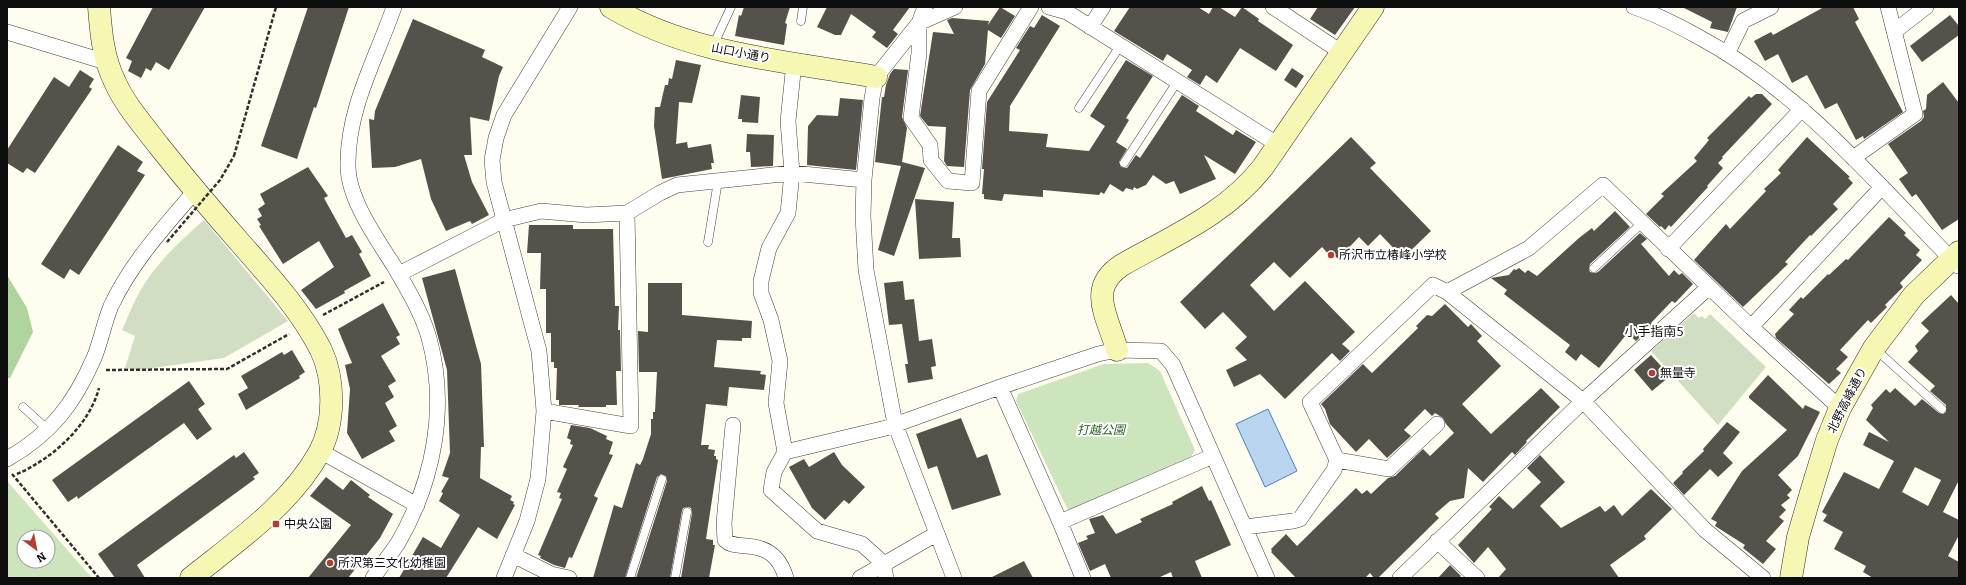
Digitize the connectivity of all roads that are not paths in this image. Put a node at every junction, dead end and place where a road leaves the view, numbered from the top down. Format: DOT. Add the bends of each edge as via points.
graph roads {
  1 [pos="100,7"];
  2 [pos="394,7"];
  3 [pos="570,7"];
  4 [pos="612,7"];
  5 [pos="731,7"];
  6 [pos="803,7"];
  7 [pos="925,7"];
  8 [pos="955,7"];
  9 [pos="1030,7"];
  10 [pos="1049,7"];
  11 [pos="1103,7"];
  12 [pos="1273,7"];
  13 [pos="1373,7"];
  14 [pos="1634,7"];
  15 [pos="1771,7"];
  16 [pos="1888,7"];
  17 [pos="1926,7"];
  18 [pos="801,20"];
  19 [pos="920,23"];
  20 [pos="1090,26"];
  21 [pos="1894,31"];
  22 [pos="7,32"];
  23 [pos="1120,46"];
  24 [pos="712,48"];
  25 [pos="1341,52"];
  26 [pos="1728,52"];
  27 [pos="106,62"];
  28 [pos="794,63"];
  29 [pos="876,77"];
  30 [pos="1177,82"];
  31 [pos="1079,108"];
  32 [pos="1802,109"];
  33 [pos="1277,144"];
  34 [pos="1854,158"];
  35 [pos="1124,163"];
  36 [pos="792,173"];
  37 [pos="864,180"];
  38 [pos="718,181"];
  39 [pos="1882,187"];
  40 [pos="195,191"];
  41 [pos="627,213"];
  42 [pos="504,220"];
  43 [pos="1642,223"];
  44 [pos="708,242"];
  45 [pos="1668,249"];
  46 [pos="1957,260"];
  47 [pos="1594,268"];
  48 [pos="399,274"];
  49 [pos="1709,287"];
  50 [pos="1446,292"];
  51 [pos="1751,327"];
  52 [pos="1874,348"];
  53 [pos="1117,350"];
  54 [pos="1000,387"];
  55 [pos="1583,401"];
  56 [pos="23,407"];
  57 [pos="1840,408"];
  58 [pos="1942,409"];
  59 [pos="544,411"];
  60 [pos="896,424"];
  61 [pos="1437,424"];
  62 [pos="733,425"];
  63 [pos="47,429"];
  64 [pos="320,451"];
  65 [pos="785,452"];
  66 [pos="1213,456"];
  67 [pos="1336,460"];
  68 [pos="8,464"];
  69 [pos="662,479"];
  70 [pos="417,505"];
  71 [pos="687,512"];
  72 [pos="1060,522"];
  73 [pos="1245,527"];
  74 [pos="936,534"];
  75 [pos="1437,541"];
  76 [pos="513,555"];
  77 [pos="883,563"];
  78 [pos="193,578"];
  79 [pos="373,578"];
  80 [pos="504,578"];
  81 [pos="568,578"];
  82 [pos="630,578"];
  83 [pos="675,578"];
  84 [pos="786,578"];
  85 [pos="860,578"];
  86 [pos="886,578"];
  87 [pos="954,578"];
  88 [pos="1083,578"];
  89 [pos="1267,578"];
  90 [pos="1400,578"];
  91 [pos="1477,578"];
  92 [pos="1763,578"];
  93 [pos="1791,578"];
  1 -- 27 [label="street"];
  2 -- 48 [label="street" via="358,98 348,167 352,188 364,215"];
  3 -- 42 [label="street" via="504,115 496,138 492,160 494,182"];
  4 -- 24 [label="street, 山口小通り" via="650,27"];
  5 -- 24 [label="lane"];
  6 -- 18 [label="lane"];
  7 -- 19 [label="street"];
  8 -- 19 [label="street"];
  9 -- 19 [label="street" via="979,91 972,183 948,180 931,160 930,145 911,118"];
  10 -- 20 [label="street" via="1067,12"];
  11 -- 20 [label="street"];
  12 -- 25 [label="street"];
  13 -- 25 [label="street"];
  14 -- 26 [label="street" via="1672,22"];
  15 -- 26 [label="street" via="1743,20"];
  16 -- 21 [label="street"];
  17 -- 21 [label="street"];
  19 -- 29 [label="street"];
  20 -- 23 [label="street"];
  21 -- 34 [label="street" via="1915,114"];
  22 -- 27 [label="street"];
  23 -- 30 [label="street"];
  23 -- 31 [label="lane"];
  24 -- 28 [label="street, 山口小通り"];
  25 -- 33 [label="street"];
  26 -- 32 [label="street"];
  27 -- 40 [label="street" via="115,84 127,103"];
  28 -- 29 [label="street, 山口小通り"];
  28 -- 36 [label="street" via="788,121"];
  29 -- 37 [label="street"];
  30 -- 33 [label="street"];
  30 -- 35 [label="lane"];
  32 -- 34 [label="street"];
  32 -- 45 [label="street"];
  33 -- 53 [label="street" via="1253,179 1226,205 1210,217 1122,264 1106,279 1101,300"];
  34 -- 39 [label="street"];
  36 -- 37 [label="street"];
  36 -- 38 [label="street"];
  36 -- 65 [label="street" via="788,213 769,248 761,281 761,293 771,320 780,361 776,403"];
  37 -- 60 [label="street" via="866,270"];
  38 -- 41 [label="street" via="676,185"];
  38 -- 44 [label="lane"];
  39 -- 46 [label="street"];
  39 -- 51 [label="street"];
  40 -- 63 [label="street" via="137,262 111,306 94,358 74,399 58,420"];
  40 -- 64 [label="street" via="291,302 322,352 329,377 331,398 329,423"];
  41 -- 42 [label="street" via="586,215 541,211"];
  41 -- 59 [label="street" via="631,426"];
  42 -- 48 [label="street"];
  42 -- 59 [label="street" via="539,351"];
  43 -- 45 [label="street"];
  43 -- 47 [label="lane"];
  43 -- 50 [label="street" via="1603,185 1529,248"];
  45 -- 49 [label="street"];
  46 -- 52 [label="street, 北野高峰通り" via="1914,294"];
  48 -- 70 [label="street" via="429,337 435,369 436,435 431,467"];
  49 -- 51 [label="street"];
  49 -- 55 [label="street"];
  50 -- 55 [label="street"];
  50 -- 67 [label="street" via="1433,285 1310,402"];
  51 -- 57 [label="street"];
  52 -- 57 [label="street, 北野高峰通り"];
  52 -- 58 [label="lane"];
  53 -- 54 [label="street"];
  53 -- 66 [label="street" via="1161,351 1173,365"];
  54 -- 60 [label="street"];
  54 -- 72 [label="street"];
  55 -- 75 [label="street"];
  55 -- 92 [label="street" via="1705,530"];
  56 -- 63 [label="lane"];
  57 -- 93 [label="street, 北野高峰通り" via="1827,440 1798,537"];
  59 -- 76 [label="street" via="538,479 527,521"];
  60 -- 65 [label="street"];
  60 -- 74 [label="street"];
  61 -- 67 [label="street" via="1389,469"];
  62 -- 84 [label="street" via="724,523 725,540 730,544 753,546 770,552"];
  63 -- 68 [label="street"];
  64 -- 70 [label="street"];
  64 -- 78 [label="street" via="297,486 269,514"];
  65 -- 77 [label="street" via="774,472 771,490 817,531 862,544"];
  66 -- 72 [label="street"];
  66 -- 73 [label="street"];
  67 -- 73 [label="street" via="1334,470 1300,519"];
  69 -- 82 [label="lane"];
  70 -- 79 [label="street" via="398,543"];
  71 -- 83 [label="lane"];
  72 -- 88 [label="street"];
  73 -- 89 [label="street"];
  74 -- 77 [label="street"];
  74 -- 87 [label="street"];
  75 -- 90 [label="street"];
  75 -- 91 [label="street"];
  76 -- 80 [label="street"];
  76 -- 81 [label="street" via="551,574"];
  77 -- 85 [label="street"];
  77 -- 86 [label="street"];
}
